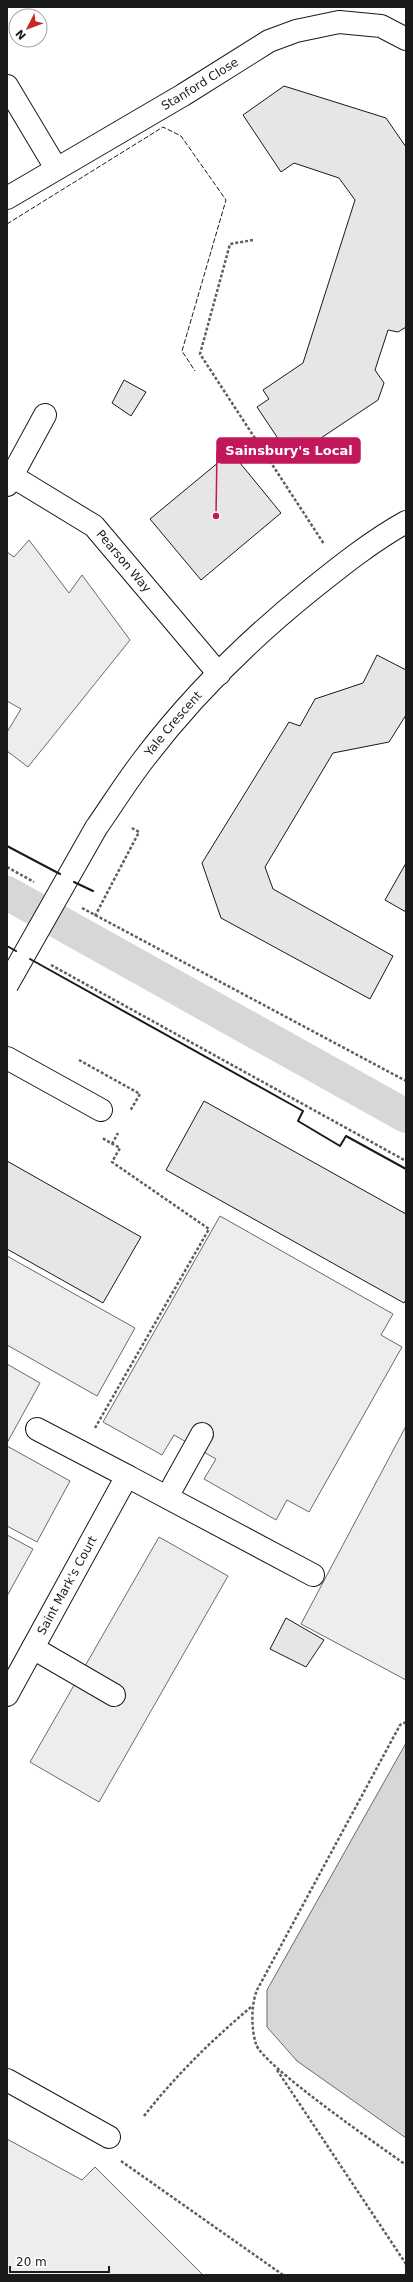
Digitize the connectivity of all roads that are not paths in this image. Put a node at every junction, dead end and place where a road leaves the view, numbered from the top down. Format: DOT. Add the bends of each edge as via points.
graph roads {
  1 [pos="406,39"];
  2 [pos="7,86"];
  3 [pos="56,168"];
  4 [pos="7,198"];
  5 [pos="45,415"];
  6 [pos="9,478"];
  7 [pos="406,522"];
  8 [pos="219,674"];
  9 [pos="7,985"];
  10 [pos="7,1058"];
  11 [pos="101,1110"];
  12 [pos="37,1429"];
  13 [pos="202,1434"];
  14 [pos="126,1476"];
  15 [pos="166,1497"];
  16 [pos="313,1575"];
  17 [pos="33,1648"];
  18 [pos="7,1695"];
  19 [pos="114,1695"];
  20 [pos="7,2080"];
  21 [pos="109,2137"];
  1 -- 3 [label="street, Stanford Close" via="381,26 339,22 296,31 269,41 183,95"];
  2 -- 3 [label="street"];
  3 -- 4 [label="street, Stanford Close"];
  5 -- 6 [label="street"];
  6 -- 8 [label="street, Pearson Way" via="94,526"];
  7 -- 8 [label="street, Yale Crescent" via="339,567 274,619"];
  8 -- 9 [label="street, Yale Crescent, bridge" via="144,759 96,828"];
  10 -- 11 [label="street"];
  12 -- 14 [label="street"];
  13 -- 15 [label="street"];
  14 -- 15 [label="street"];
  14 -- 17 [label="street, Saint Mark's Court"];
  15 -- 16 [label="street"];
  17 -- 18 [label="street, Saint Mark's Court"];
  17 -- 19 [label="street"];
  20 -- 21 [label="street"];
}
